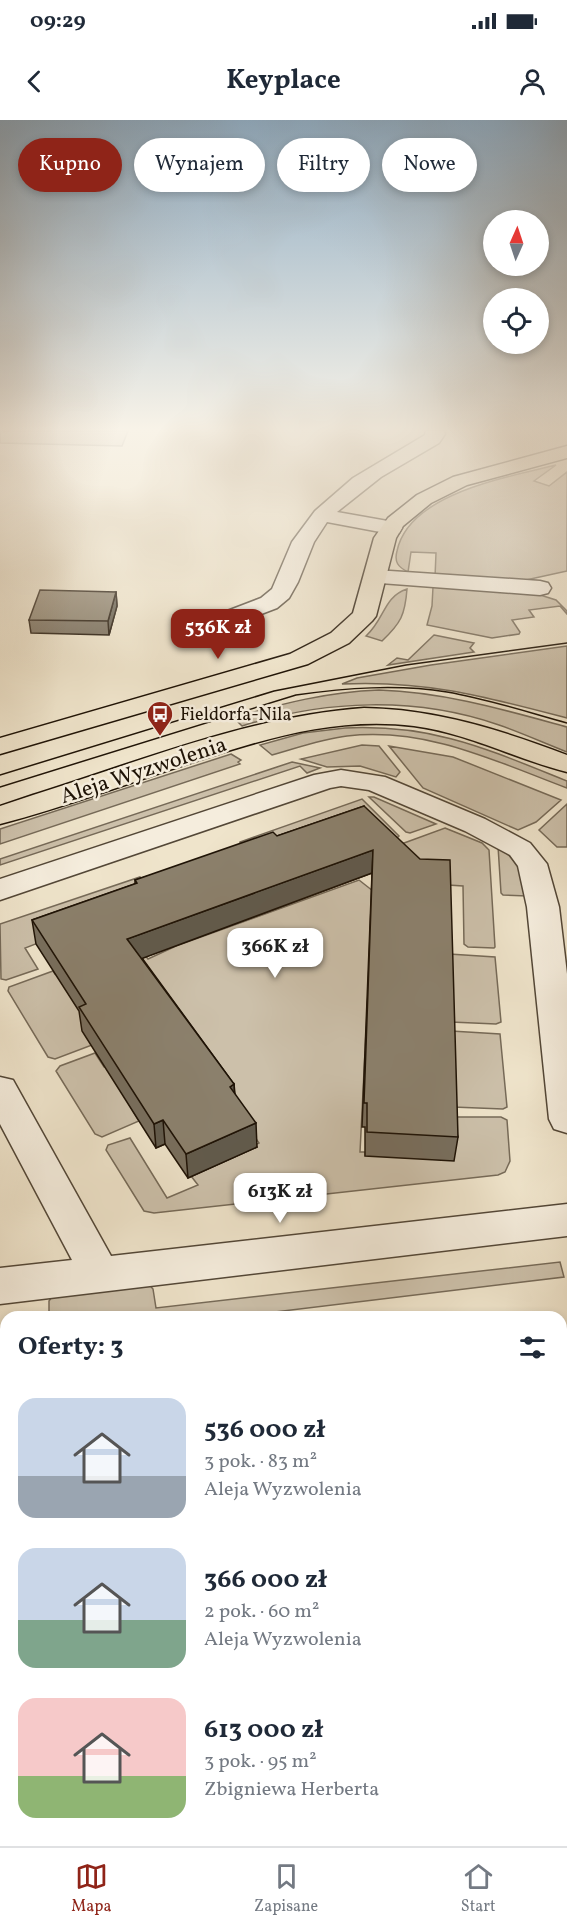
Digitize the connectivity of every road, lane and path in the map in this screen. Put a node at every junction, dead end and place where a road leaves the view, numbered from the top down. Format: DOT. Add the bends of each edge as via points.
graph roads {
  1 [pos="326,512"];
  2 [pos="408,512"];
  3 [pos="322,515"];
  4 [pos="391,528"];
  5 [pos="375,577"];
  6 [pos="540,588"];
  7 [pos="196,631"];
  8 [pos="0,746"];
  9 [pos="567,764"];
  10 [pos="0,815"];
  11 [pos="0,890"];
  12 [pos="0,1090"];
  13 [pos="567,1119"];
  14 [pos="567,1220"];
  15 [pos="100,1274"];
  16 [pos="0,1286"];
  1 -- 3 [label="street"];
  2 -- 4 [label="main road"];
  3 -- 4 [label="street"];
  3 -- 7 [label="street" via="303,542 280,593 269,603"];
  4 -- 5 [label="main road"];
  5 -- 6 [label="street"];
  5 -- 8 [label="main road" via="364,616 340,638 299,659"];
  9 -- 10 [label="main road, Aleja Wyzwolenia" via="455,726 395,716 342,718 252,734"];
  11 -- 13 [label="street" via="324,781 341,778 375,783 476,825 520,849 532,864 543,907"];
  12 -- 15 [label="street"];
  14 -- 15 [label="street"];
  15 -- 16 [label="street"];
}
